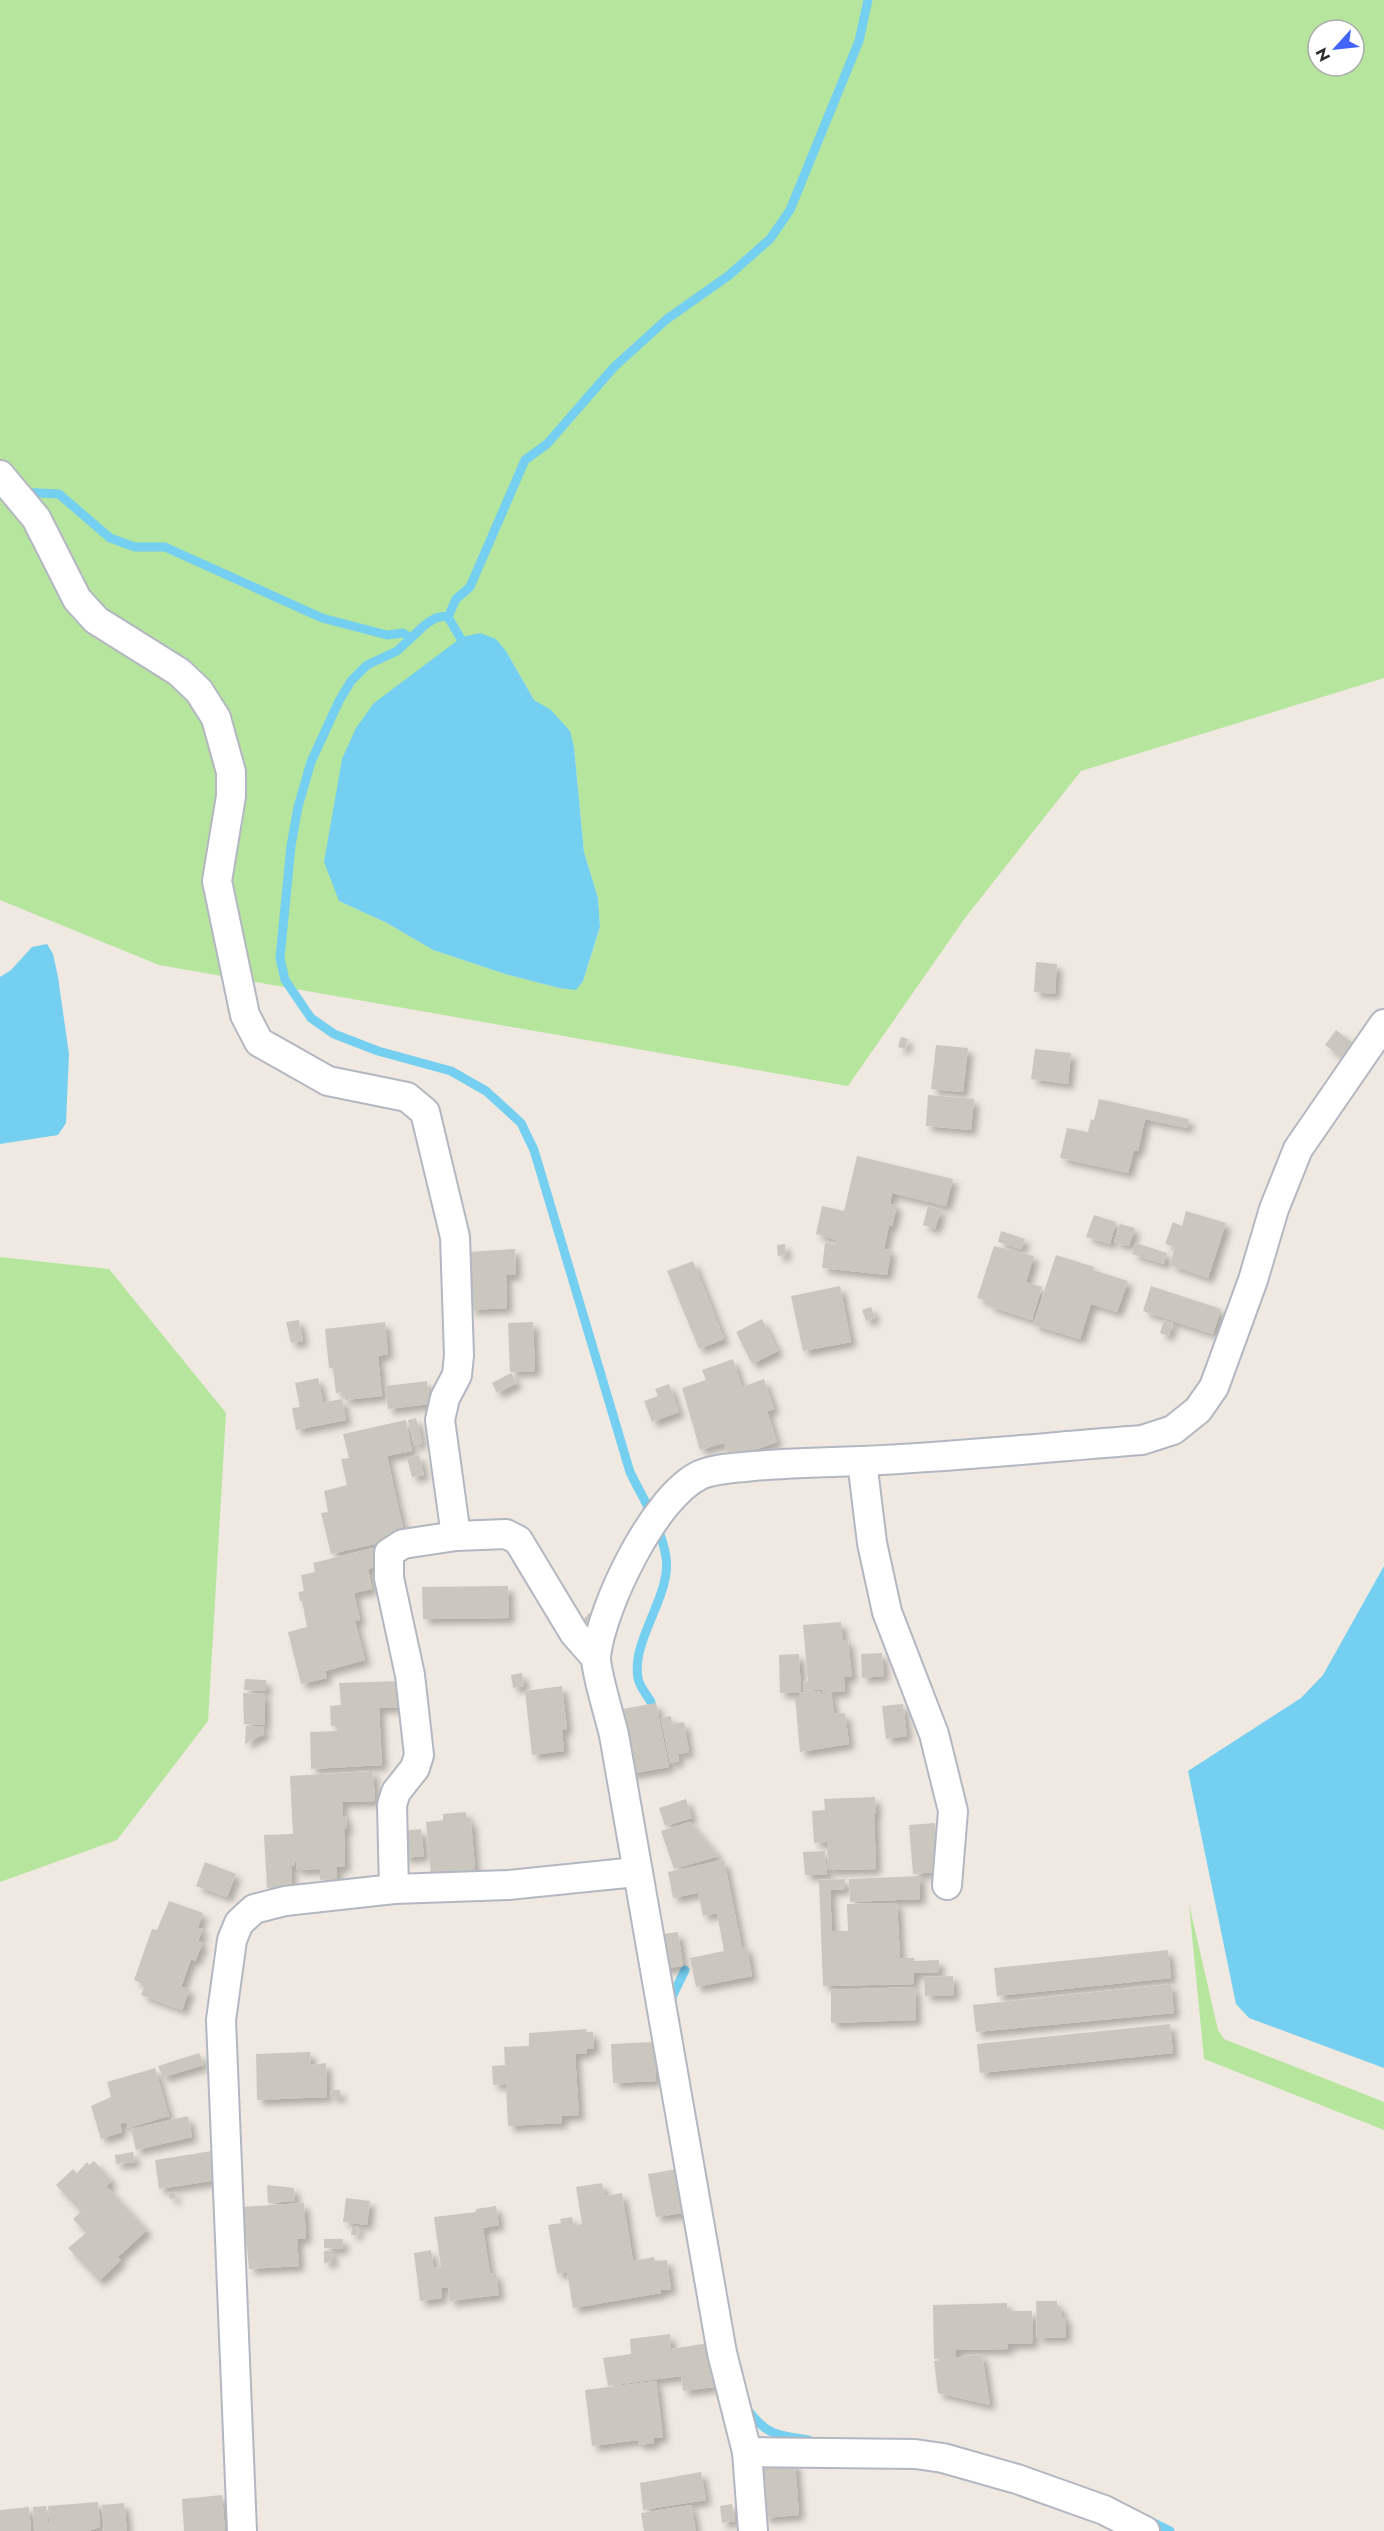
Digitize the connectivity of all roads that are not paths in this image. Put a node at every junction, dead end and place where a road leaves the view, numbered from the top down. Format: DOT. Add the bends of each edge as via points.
graph roads {
  1 [pos="9,486"];
  2 [pos="1384,1024"];
  3 [pos="862,1461"];
  4 [pos="456,1536"];
  5 [pos="596,1658"];
  6 [pos="636,1872"];
  7 [pos="947,1885"];
  8 [pos="394,1889"];
  9 [pos="747,2452"];
  10 [pos="242,2531"];
  11 [pos="753,2531"];
  12 [pos="1145,2531"];
  1 -- 4 [label="street" via="36,518 77,599 96,620 179,672 199,691 216,717 231,772 231,796 217,881 245,1015 259,1042 328,1082 407,1097 425,1112 455,1237 458,1365 440,1420"];
  2 -- 3 [label="street" via="1298,1149 1214,1387 1198,1410 1173,1430 1142,1440"];
  3 -- 5 [label="street" via="729,1468 701,1475 678,1491 627,1565 605,1618"];
  3 -- 7 [label="street" via="872,1543 887,1612 934,1734 953,1811"];
  4 -- 5 [label="street" via="506,1534 518,1540 574,1633"];
  4 -- 8 [label="street" via="403,1544 389,1554 388,1578 410,1675 419,1755 392,1805"];
  5 -- 6 [label="street" via="614,1735"];
  6 -- 8 [label="street" via="508,1885"];
  6 -- 9 [label="street" via="722,2353"];
  8 -- 10 [label="street" via="285,1901 255,1909 239,1923 232,1940 220,2020"];
  9 -- 11 [label="street"];
  9 -- 12 [label="street" via="915,2454 943,2458 1104,2510"];
}
